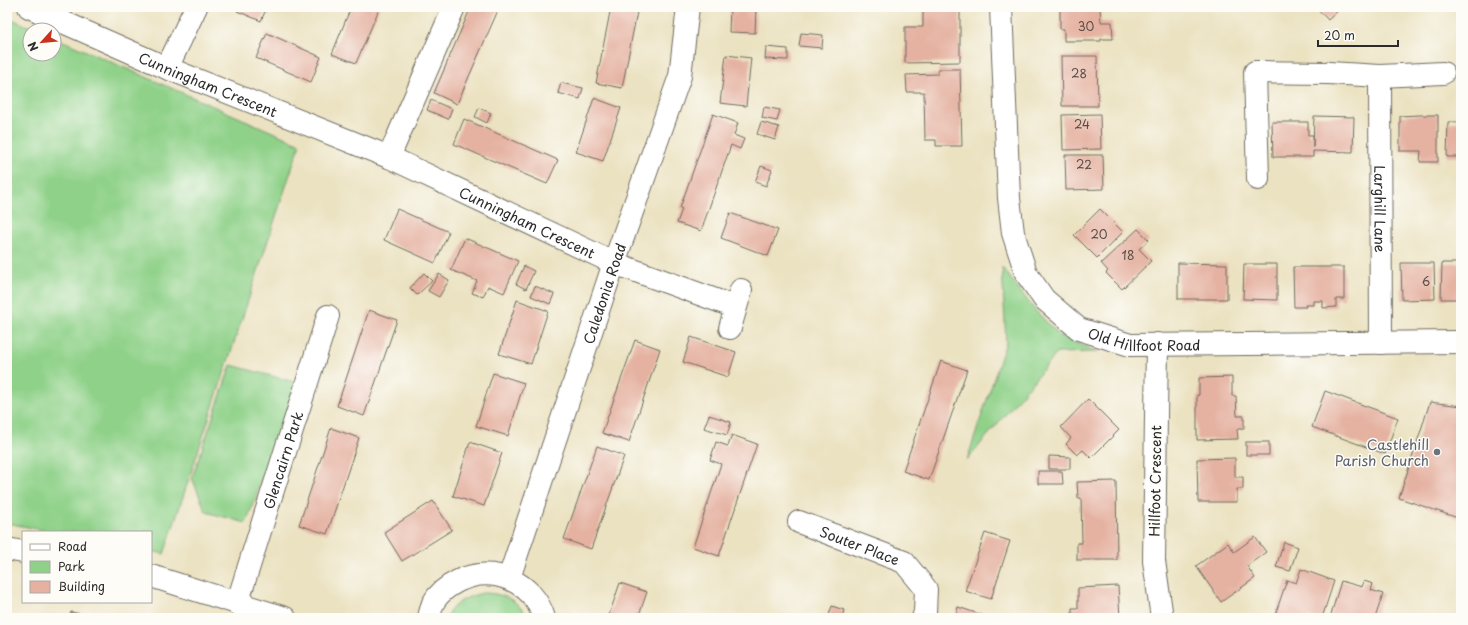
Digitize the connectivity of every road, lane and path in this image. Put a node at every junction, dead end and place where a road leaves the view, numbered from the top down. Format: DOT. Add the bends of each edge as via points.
graph roads {
  1 [pos="29,7"];
  2 [pos="196,7"];
  3 [pos="454,7"];
  4 [pos="688,7"];
  5 [pos="1001,7"];
  6 [pos="167,68"];
  7 [pos="1443,73"];
  8 [pos="1380,76"];
  9 [pos="389,157"];
  10 [pos="1258,179"];
  11 [pos="614,262"];
  12 [pos="736,308"];
  13 [pos="328,316"];
  14 [pos="1461,342"];
  15 [pos="1381,343"];
  16 [pos="1157,344"];
  17 [pos="800,522"];
  18 [pos="7,549"];
  19 [pos="22,552"];
  20 [pos="152,576"];
  21 [pos="508,578"];
  22 [pos="237,604"];
  23 [pos="285,618"];
  24 [pos="429,618"];
  25 [pos="544,618"];
  26 [pos="923,618"];
  27 [pos="1162,618"];
  1 -- 6 [label="street, Cunningham Crescent"];
  2 -- 6 [label="street"];
  3 -- 9 [label="street"];
  4 -- 11 [label="street, Caledonia Road" via="680,76"];
  5 -- 16 [label="street, Old Hillfoot Road" via="1009,198 1013,233 1026,273 1044,299 1079,329 1130,345"];
  6 -- 9 [label="street, Cunningham Crescent"];
  7 -- 8 [label="street"];
  8 -- 10 [label="street" via="1255,72"];
  8 -- 15 [label="street, Larghill Lane"];
  9 -- 11 [label="street, Cunningham Crescent"];
  11 -- 12 [label="street, Cunningham Crescent"];
  11 -- 21 [label="street, Caledonia Road"];
  13 -- 22 [label="street, Glencairn Park"];
  14 -- 15 [label="street, Old Hillfoot Road"];
  15 -- 16 [label="street, Old Hillfoot Road"];
  16 -- 27 [label="street, Hillfoot Crescent" via="1154,561"];
  17 -- 26 [label="street, Souter Place" via="904,562 926,589"];
  18 -- 19 [label="street"];
  20 -- 22 [label="street"];
  21 -- 24 [label="street" via="480,574 451,585 433,604"];
  21 -- 25 [label="street" via="530,592 542,609"];
  22 -- 23 [label="street"];
}
